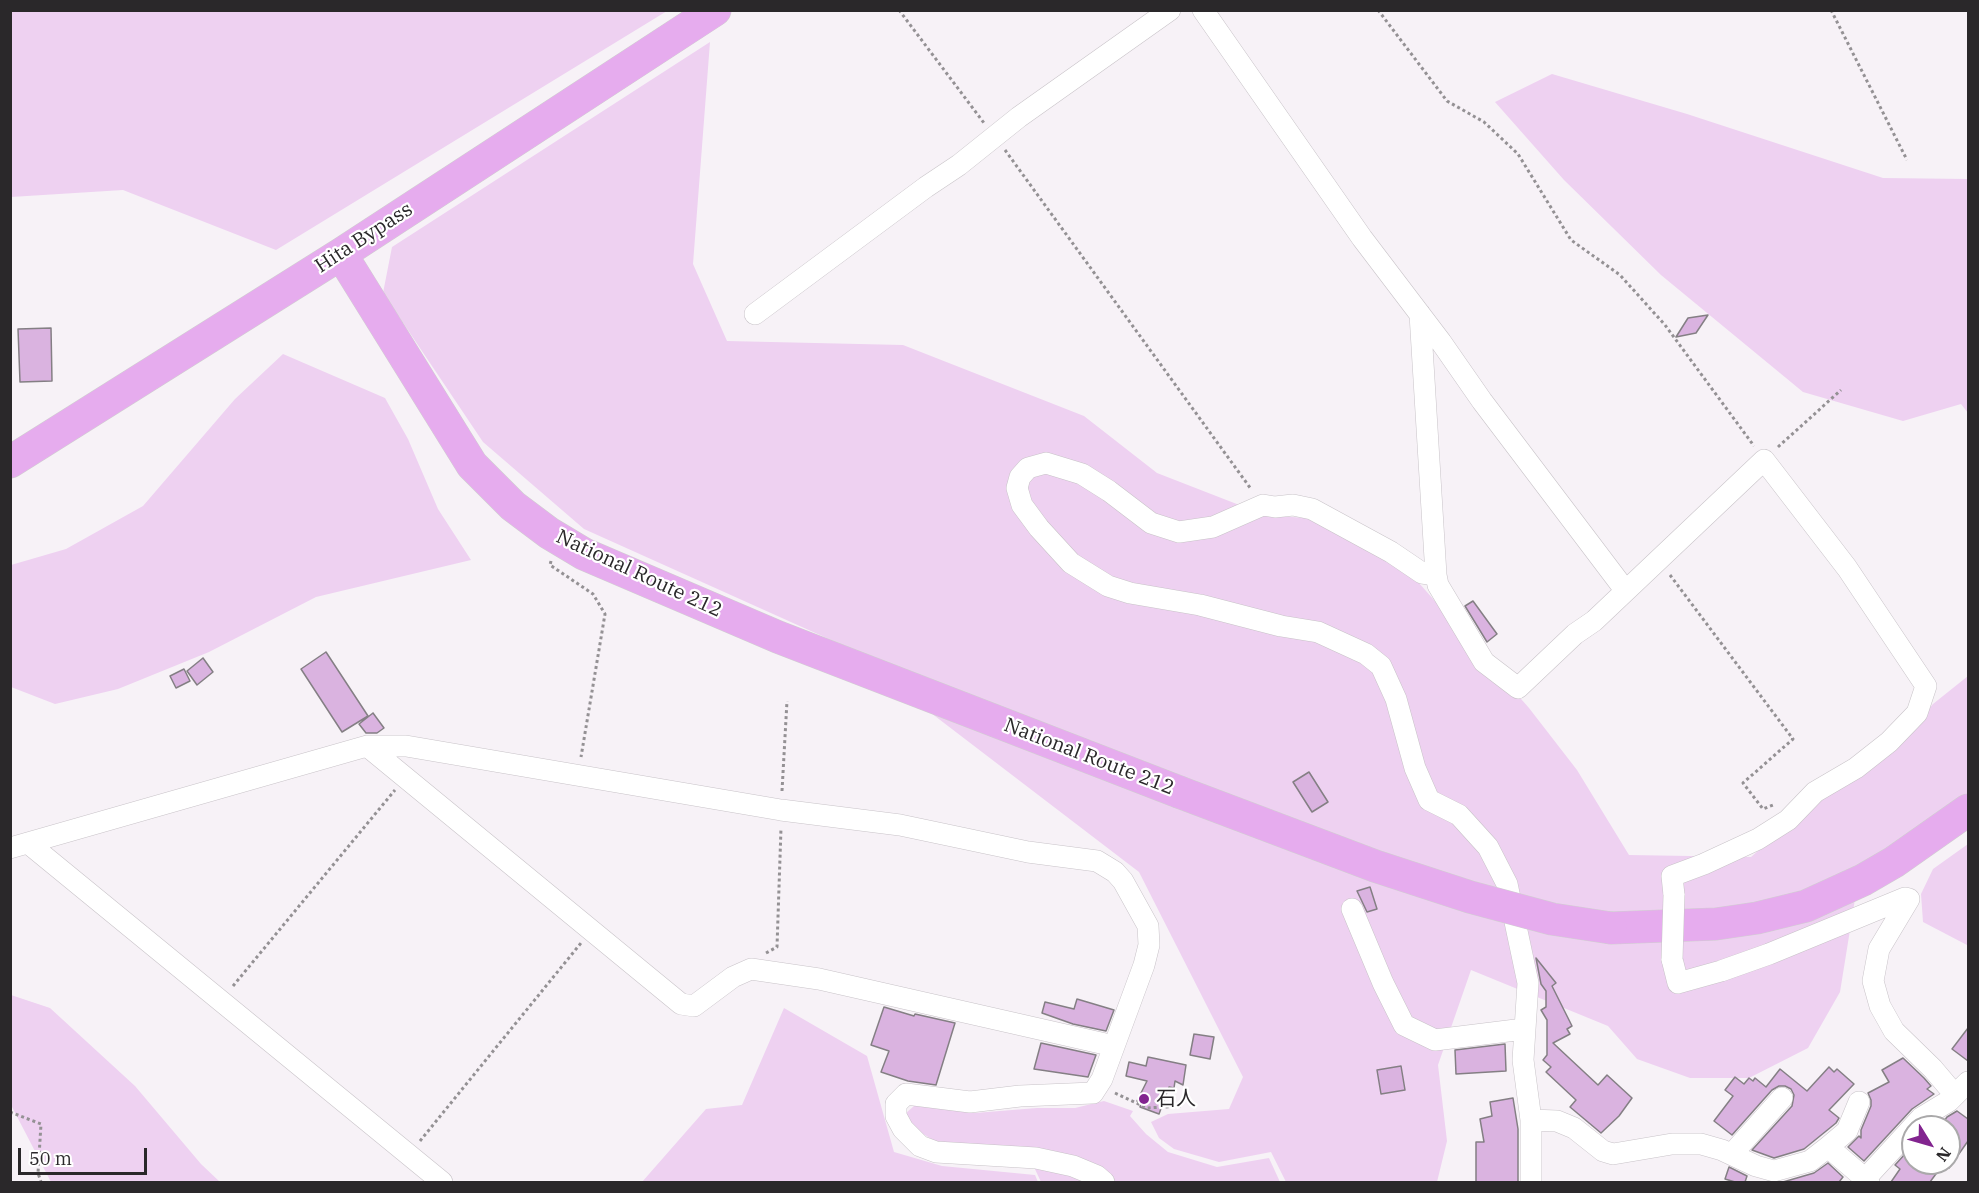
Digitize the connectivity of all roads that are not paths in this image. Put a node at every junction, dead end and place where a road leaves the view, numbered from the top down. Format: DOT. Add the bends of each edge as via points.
graph roads {
  1 [pos="715,10"];
  2 [pos="1170,10"];
  3 [pos="1203,10"];
  4 [pos="341,254"];
  5 [pos="755,314"];
  6 [pos="1420,314"];
  7 [pos="10,462"];
  8 [pos="1436,575"];
  9 [pos="1624,590"];
  10 [pos="367,746"];
  11 [pos="1968,810"];
  12 [pos="19,845"];
  13 [pos="1352,909"];
  14 [pos="1524,1029"];
  15 [pos="1113,1046"];
  16 [pos="1962,1089"];
  17 [pos="1782,1098"];
  18 [pos="1859,1102"];
  19 [pos="1531,1120"];
  20 [pos="1828,1147"];
  21 [pos="1731,1154"];
  22 [pos="1867,1181"];
  23 [pos="442,1182"];
  24 [pos="1104,1182"];
  25 [pos="1531,1182"];
  1 -- 4 [label="highway, Hita Bypass"];
  2 -- 5 [label="street"];
  3 -- 6 [label="street" via="1362,238"];
  4 -- 7 [label="highway, Hita Bypass"];
  4 -- 11 [label="highway, National Route 212, bridge" via="472,465 513,506 584,554 778,637 1375,866 1552,919 1611,928 1716,924 1806,906 1894,862"];
  6 -- 8 [label="street"];
  6 -- 9 [label="street"];
  8 -- 9 [label="street" via="1438,585 1484,662 1518,688"];
  8 -- 14 [label="street" via="1422,573 1312,509 1293,505 1263,505 1213,527 1179,532 1151,523 1082,474 1046,463 1028,468 1017,488 1022,505 1071,563 1108,586 1318,632 1366,654 1381,666 1429,800 1459,814 1488,848 1507,884 1528,982"];
  9 -- 16 [label="street, bridge" via="1764,460 1847,568 1926,686 1917,713 1889,742 1856,768 1815,792 1788,820 1758,839 1672,876 1672,959 1678,983 1769,954 1909,899 1879,949 1873,981 1880,1006 1894,1031 1933,1069"];
  10 -- 12 [label="street"];
  10 -- 15 [label="street" via="681,1004 694,1006 733,977 751,969 819,979"];
  10 -- 15 [label="street" via="406,746 781,810 900,825 1028,852 1097,861 1124,881 1148,926 1144,965"];
  12 -- 23 [label="street" via="221,1001"];
  13 -- 14 [label="street" via="1404,1025 1435,1040"];
  14 -- 19 [label="street" via="1523,1060"];
  15 -- 24 [label="street" via="1093,1093 970,1102 906,1094 896,1104 896,1116 903,1129 920,1146 936,1152 1036,1158 1073,1166"];
  16 -- 22 [label="street" via="1921,1118"];
  17 -- 21 [label="street"];
  18 -- 20 [label="street" via="1846,1131"];
  19 -- 21 [label="street" via="1557,1121 1574,1128 1603,1151 1613,1154 1672,1144 1701,1144"];
  19 -- 25 [label="street"];
  20 -- 21 [label="street" via="1810,1161 1774,1171"];
  20 -- 22 [label="street"];
}
